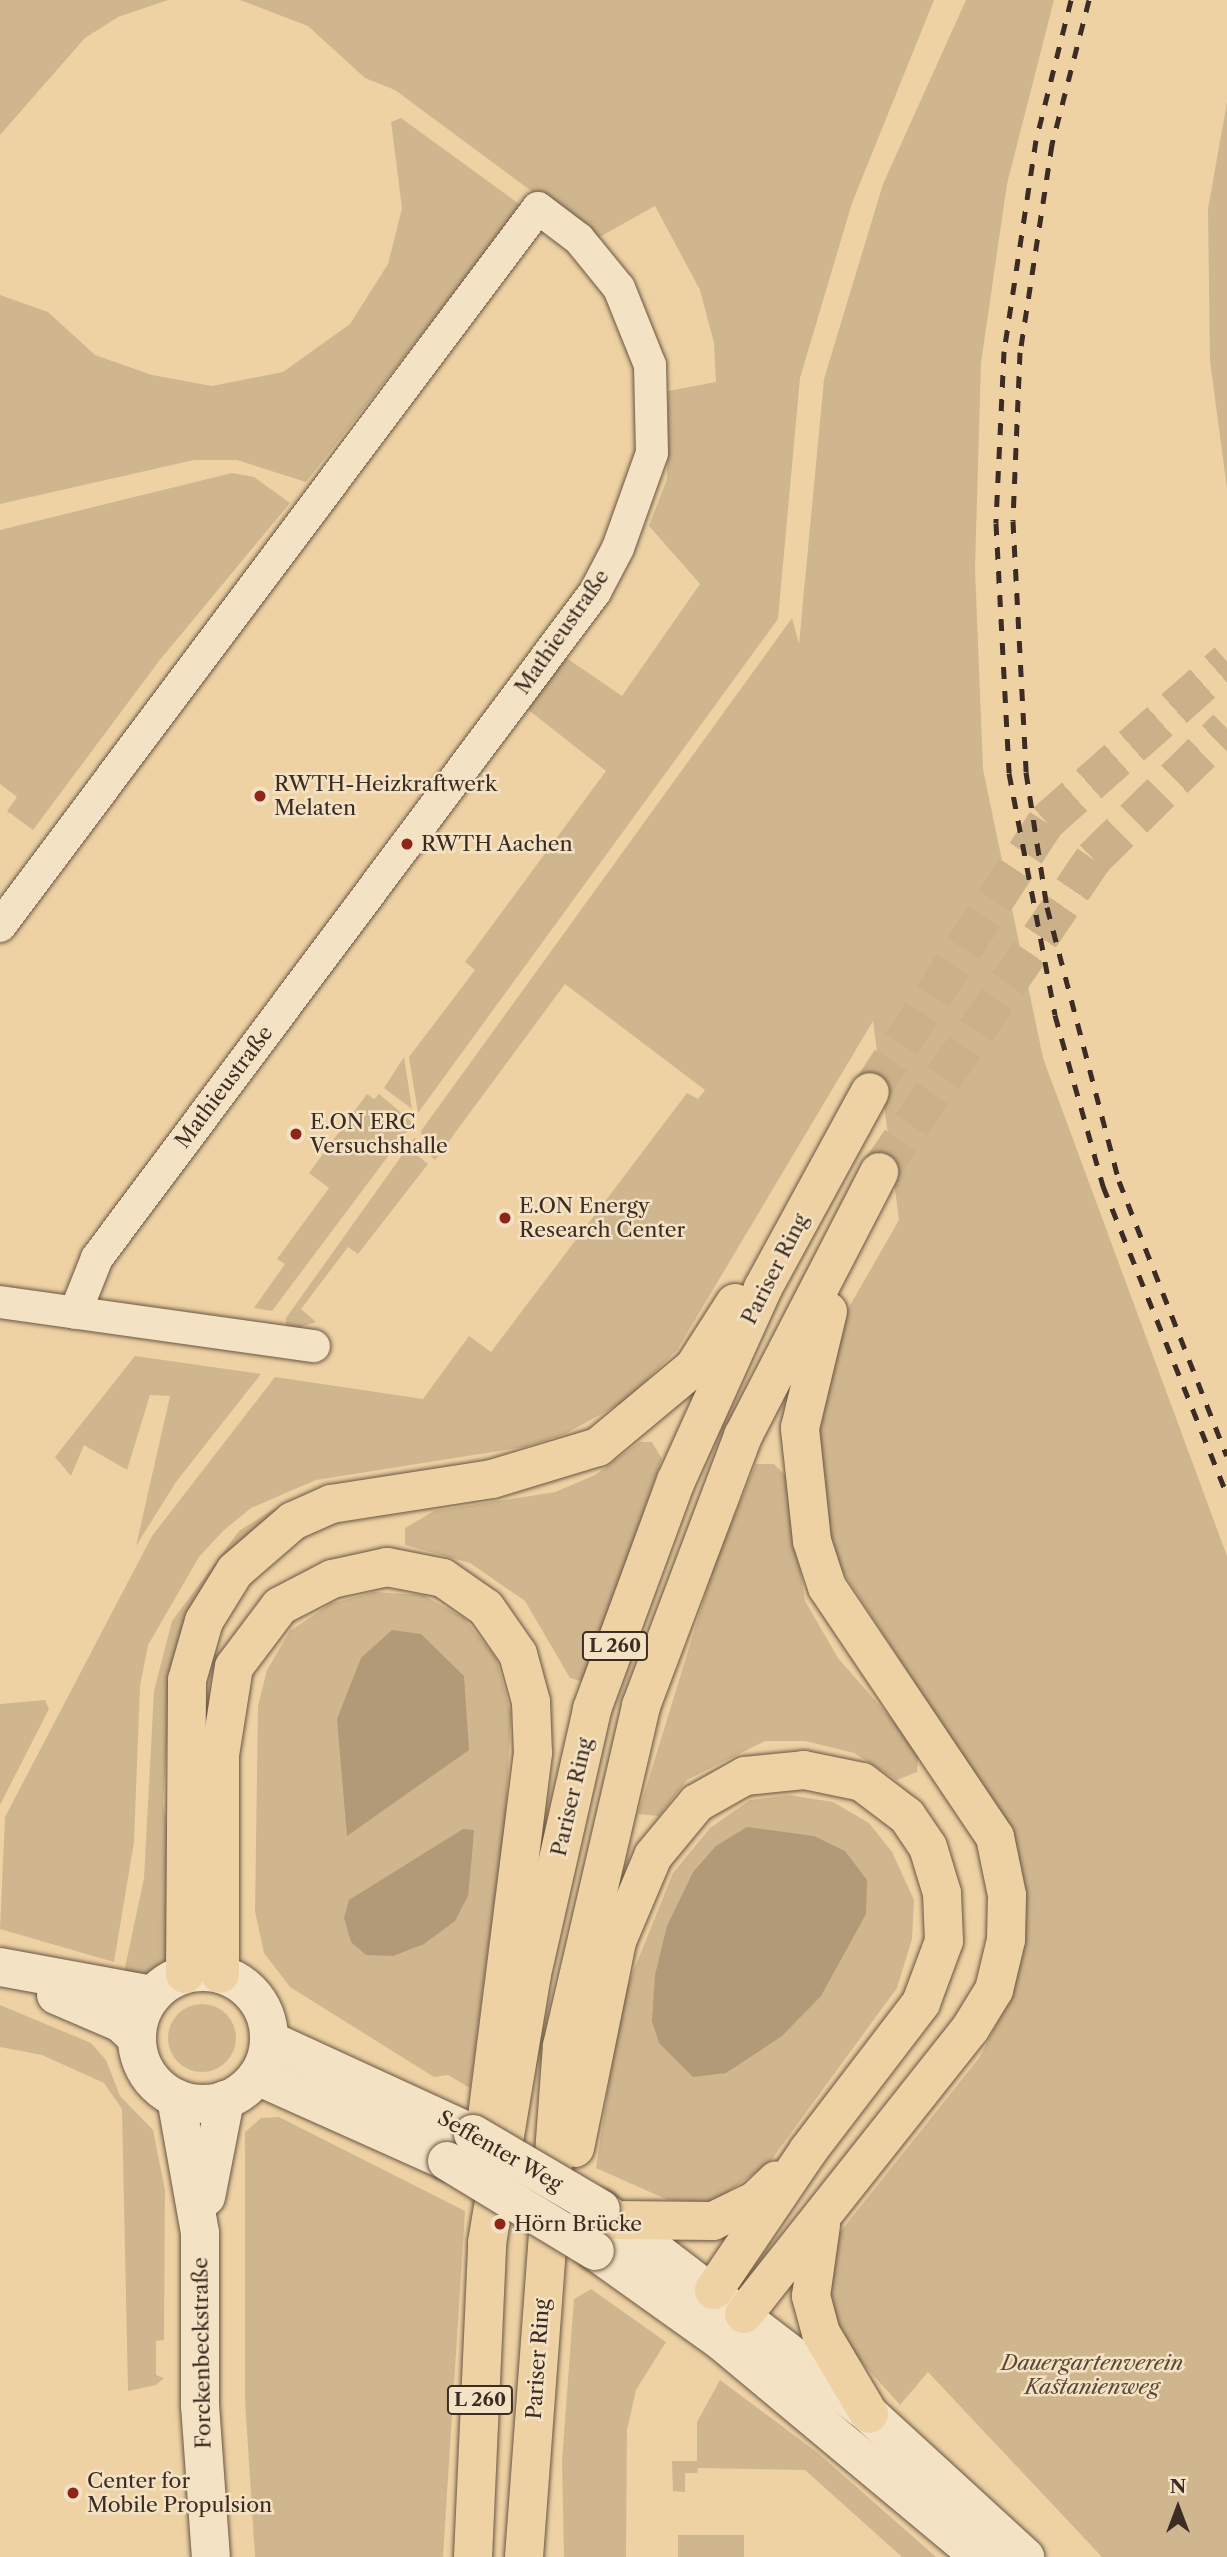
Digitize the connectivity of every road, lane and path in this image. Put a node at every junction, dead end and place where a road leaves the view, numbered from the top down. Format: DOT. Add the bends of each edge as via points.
graph roads {
  1 [pos="0,926"];
  2 [pos="0,1302"];
  3 [pos="75,1313"];
  4 [pos="314,1346"];
  5 [pos="14,1971"];
  6 [pos="203,1974"];
  7 [pos="152,1995"];
  8 [pos="136,2038"];
  9 [pos="263,2058"];
  10 [pos="176,2098"];
  11 [pos="225,2100"];
  12 [pos="808,2151"];
  13 [pos="608,2215"];
  14 [pos="822,2219"];
  15 [pos="200,2233"];
  16 [pos="487,2243"];
  17 [pos="544,2279"];
  18 [pos="703,2304"];
  19 [pos="733,2328"];
  20 [pos="869,2414"];
  21 [pos="211,2557"];
  22 [pos="472,2557"];
  23 [pos="524,2557"];
  24 [pos="980,2557"];
  25 [pos="1025,2557"];
  1 -- 3 [label="street, Mathieustraße" via="538,208 579,239 619,288 650,365 652,453 618,548 595,592 97,1258"];
  2 -- 3 [label="street"];
  3 -- 4 [label="street"];
  5 -- 7 [label="street"];
  5 -- 8 [label="street" via="121,2023"];
  6 -- 7 [label="street"];
  6 -- 9 [label="street" via="256,1999"];
  6 -- 16 [label="highway" via="220,1755 234,1667 280,1606 332,1579 387,1567 443,1577 486,1608 499,1626 518,1654 531,1702 531,1766 485,2092"];
  6 -- 16 [label="highway, Pariser Ring / L 260" via="187,1680 204,1621 236,1571 293,1521 331,1504 549,1467 598,1447 639,1418 694,1367 870,1092 763,1288 676,1482 592,1709 532,1974"];
  7 -- 8 [label="street"];
  8 -- 10 [label="street" via="155,2084"];
  9 -- 11 [label="street"];
  9 -- 13 [label="street, Seffenter Weg, bridge" via="450,2121"];
  9 -- 18 [label="street, Seffenter Weg, bridge" via="595,2251"];
  10 -- 11 [label="street"];
  10 -- 15 [label="street, Forckenbeckstraße"];
  11 -- 15 [label="street, Forckenbeckstraße"];
  12 -- 13 [label="highway" via="756,2200 713,2221"];
  12 -- 17 [label="highway" via="920,2003 944,1941 943,1893 928,1847 907,1816 862,1782 804,1770 746,1776 696,1803 653,1856 617,1941"];
  12 -- 18 [label="highway"];
  13 -- 18 [label="street, Seffenter Weg"];
  14 -- 17 [label="highway, Pariser Ring / L 260" via="970,2029 994,1990 1006,1940 1007,1895 995,1837 827,1587 803,1489 807,1383 879,1172 743,1436 641,1706 562,2046"];
  14 -- 19 [label="highway"];
  14 -- 20 [label="highway" via="811,2296 821,2333"];
  15 -- 21 [label="street, Forckenbeckstraße" via="200,2405"];
  16 -- 22 [label="highway, Pariser Ring / L 260"];
  17 -- 23 [label="highway, Pariser Ring / L 260"];
  18 -- 19 [label="street, Seffenter Weg"];
  19 -- 20 [label="street, Seffenter Weg"];
  19 -- 24 [label="street, Seffenter Weg"];
  20 -- 25 [label="street, Seffenter Weg"];
}
